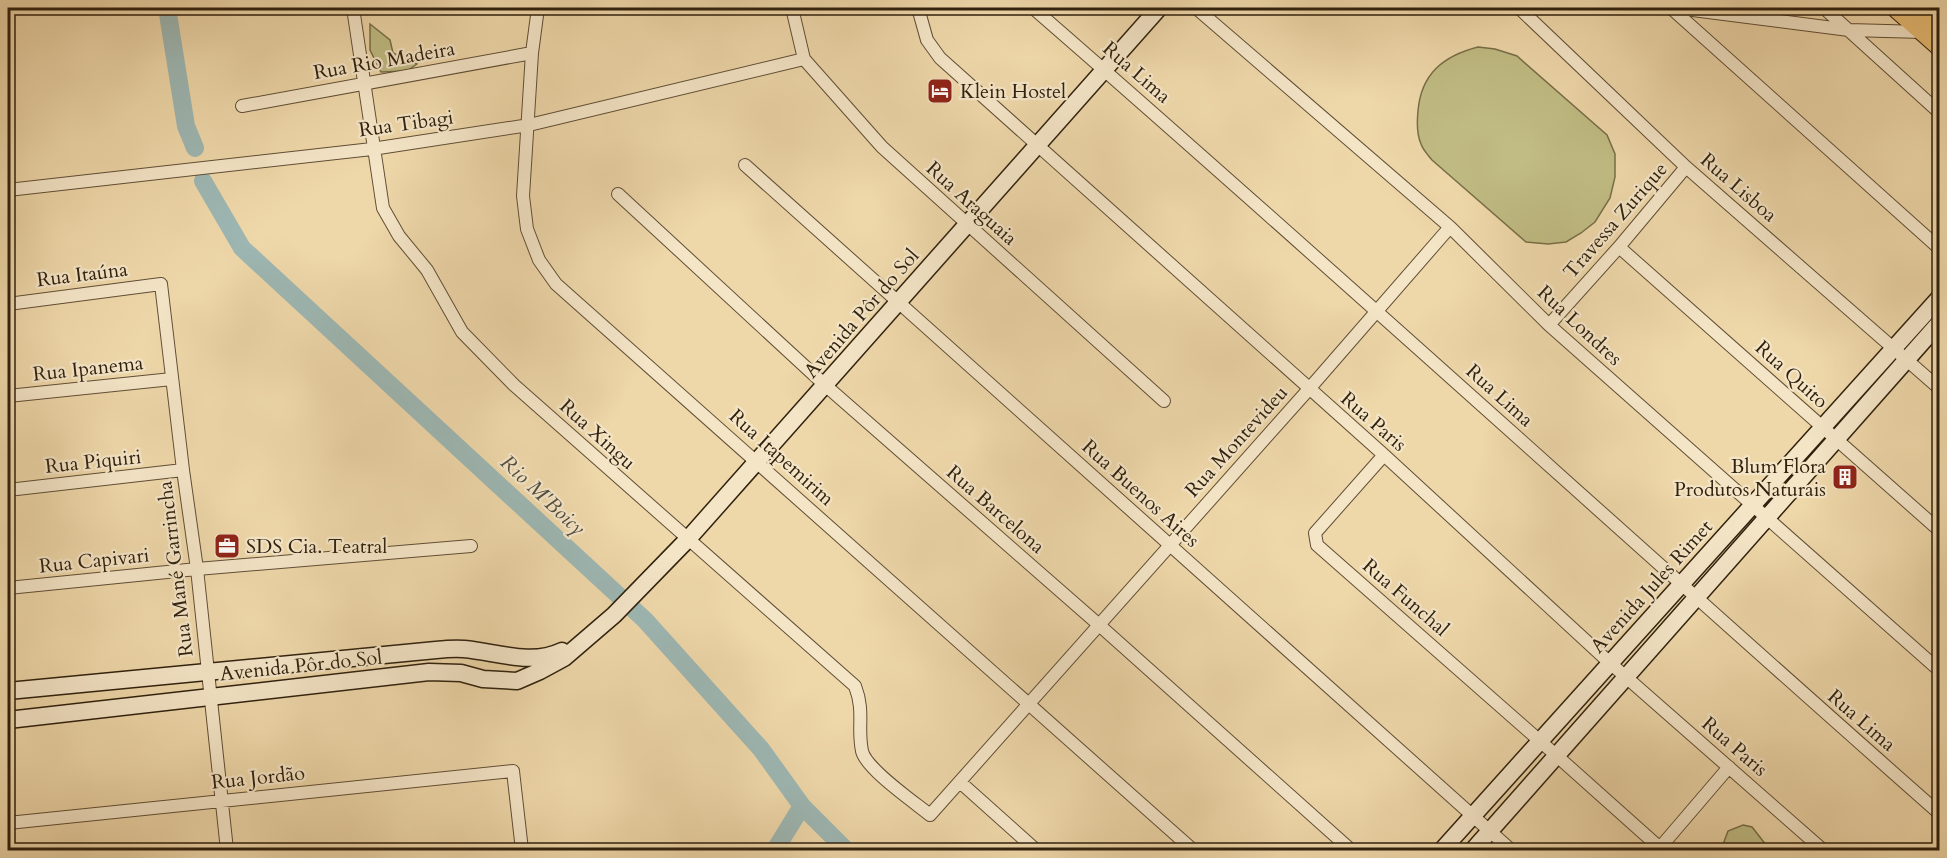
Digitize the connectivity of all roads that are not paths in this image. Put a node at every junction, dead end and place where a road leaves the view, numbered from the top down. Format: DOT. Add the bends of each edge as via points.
graph roads {
  1 [pos="353,8"];
  2 [pos="538,8"];
  3 [pos="792,8"];
  4 [pos="918,8"];
  5 [pos="1033,8"];
  6 [pos="1160,8"];
  7 [pos="1196,8"];
  8 [pos="1519,8"];
  9 [pos="1671,8"];
  10 [pos="1677,8"];
  11 [pos="1824,8"];
  12 [pos="1897,8"];
  13 [pos="1922,8"];
  14 [pos="1932,27"];
  15 [pos="1849,30"];
  16 [pos="1940,46"];
  17 [pos="532,53"];
  18 [pos="804,58"];
  19 [pos="1105,70"];
  20 [pos="364,83"];
  21 [pos="242,106"];
  22 [pos="1940,113"];
  23 [pos="529,124"];
  24 [pos="1038,145"];
  25 [pos="372,149"];
  26 [pos="745,165"];
  27 [pos="1686,167"];
  28 [pos="8,190"];
  29 [pos="618,194"];
  30 [pos="967,224"];
  31 [pos="1450,227"];
  32 [pos="1619,247"];
  33 [pos="1940,249"];
  34 [pos="161,284"];
  35 [pos="1940,297"];
  36 [pos="8,300"];
  37 [pos="898,302"];
  38 [pos="1376,310"];
  39 [pos="1940,322"];
  40 [pos="1549,325"];
  41 [pos="1893,348"];
  42 [pos="1907,360"];
  43 [pos="172,379"];
  44 [pos="825,385"];
  45 [pos="1940,389"];
  46 [pos="1309,390"];
  47 [pos="8,396"];
  48 [pos="1164,401"];
  49 [pos="1822,427"];
  50 [pos="1835,438"];
  51 [pos="1384,455"];
  52 [pos="757,462"];
  53 [pos="183,470"];
  54 [pos="8,490"];
  55 [pos="1752,505"];
  56 [pos="1767,518"];
  57 [pos="1940,531"];
  58 [pos="688,539"];
  59 [pos="1169,544"];
  60 [pos="471,546"];
  61 [pos="197,569"];
  62 [pos="1680,585"];
  63 [pos="8,588"];
  64 [pos="1695,598"];
  65 [pos="1098,624"];
  66 [pos="587,639"];
  67 [pos="464,649"];
  68 [pos="510,656"];
  69 [pos="1610,663"];
  70 [pos="1940,671"];
  71 [pos="207,673"];
  72 [pos="461,673"];
  73 [pos="1627,677"];
  74 [pos="517,681"];
  75 [pos="8,691"];
  76 [pos="210,696"];
  77 [pos="1029,703"];
  78 [pos="8,720"];
  79 [pos="1540,741"];
  80 [pos="1557,756"];
  81 [pos="1729,767"];
  82 [pos="960,782"];
  83 [pos="221,801"];
  84 [pos="1940,814"];
  85 [pos="930,815"];
  86 [pos="1473,816"];
  87 [pos="8,823"];
  88 [pos="1490,831"];
  89 [pos="1658,849"];
  90 [pos="226,850"];
  91 [pos="522,850"];
  92 [pos="1036,850"];
  93 [pos="1193,850"];
  94 [pos="1351,850"];
  95 [pos="1443,850"];
  96 [pos="1473,850"];
  97 [pos="1510,850"];
  98 [pos="1823,850"];
  1 -- 20 [label="street, Rua Xingu"];
  2 -- 17 [label="street, Rua Itapemirim"];
  3 -- 18 [label="street, Rua Araguaia"];
  4 -- 24 [label="street, Rua Paris" via="927,40 940,58"];
  5 -- 19 [label="street, Rua Lima"];
  6 -- 19 [label="street, Avenida Pôr do Sol"];
  7 -- 31 [label="street, Rua Londres"];
  8 -- 27 [label="street, Rua Lisboa"];
  9 -- 33 [label="street"];
  10 -- 15 [label="street"];
  11 -- 15 [label="street"];
  12 -- 14 [label="main road"];
  13 -- 14 [label="main road"];
  14 -- 15 [label="street"];
  14 -- 16 [label="main road"];
  15 -- 22 [label="street"];
  17 -- 20 [label="street, Rua Rio Madeira"];
  17 -- 23 [label="street, Rua Itapemirim"];
  18 -- 23 [label="street, Rua Tibagi"];
  18 -- 30 [label="street, Rua Araguaia" via="882,147"];
  19 -- 24 [label="street, Avenida Pôr do Sol"];
  19 -- 38 [label="street, Rua Lima"];
  20 -- 21 [label="street, Rua Rio Madeira"];
  20 -- 25 [label="street, Rua Xingu"];
  23 -- 25 [label="street, Rua Tibagi"];
  23 -- 52 [label="street, Rua Itapemirim" via="523,196 528,229 539,260 556,284"];
  24 -- 30 [label="street, Avenida Pôr do Sol"];
  24 -- 46 [label="street, Rua Paris"];
  25 -- 28 [label="street, Rua Tibagi"];
  25 -- 58 [label="street, Rua Xingu" via="386,214 427,270 462,332 514,385"];
  26 -- 37 [label="street, Rua Buenos Aires"];
  27 -- 32 [label="street, Travessa Zurique"];
  27 -- 41 [label="street, Rua Lisboa"];
  29 -- 44 [label="street, Rua Barcelona"];
  30 -- 37 [label="street, Avenida Pôr do Sol"];
  30 -- 48 [label="street, Rua Araguaia"];
  31 -- 38 [label="street, Rua Montevideu"];
  31 -- 40 [label="street, Rua Londres"];
  32 -- 40 [label="street, Travessa Zurique"];
  32 -- 49 [label="street, Rua Quito"];
  34 -- 36 [label="street, Rua Itaúna"];
  34 -- 43 [label="street, Rua Mané Garrincha"];
  35 -- 41 [label="street, Avenida Jules Rimet"];
  37 -- 44 [label="street, Avenida Pôr do Sol"];
  37 -- 59 [label="street, Rua Buenos Aires"];
  38 -- 46 [label="street, Rua Montevideu"];
  38 -- 62 [label="street, Rua Lima"];
  39 -- 42 [label="street, Avenida Jules Rimet"];
  40 -- 55 [label="street, Rua Londres"];
  41 -- 42 [label="street, Rua Lisboa"];
  41 -- 49 [label="street, Avenida Jules Rimet"];
  42 -- 45 [label="street, Rua Lisboa"];
  42 -- 50 [label="street, Avenida Jules Rimet"];
  43 -- 47 [label="street, Rua Ipanema"];
  43 -- 53 [label="street, Rua Mané Garrincha"];
  44 -- 52 [label="street, Avenida Pôr do Sol"];
  44 -- 65 [label="street, Rua Barcelona"];
  46 -- 51 [label="street, Rua Paris"];
  46 -- 59 [label="street, Rua Montevideu"];
  49 -- 50 [label="street, Rua Quito"];
  49 -- 55 [label="street, Avenida Jules Rimet"];
  50 -- 56 [label="street, Avenida Jules Rimet"];
  50 -- 57 [label="street, Rua Quito"];
  51 -- 69 [label="street, Rua Paris"];
  51 -- 79 [label="street, Rua Funchal" via="1315,534 1317,545"];
  52 -- 58 [label="street, Avenida Pôr do Sol"];
  52 -- 77 [label="street, Rua Itapemirim"];
  53 -- 54 [label="street, Rua Piquiri"];
  53 -- 61 [label="street, Rua Mané Garrincha"];
  55 -- 56 [label="street, Rua Londres"];
  55 -- 62 [label="street, Avenida Jules Rimet"];
  56 -- 64 [label="street, Avenida Jules Rimet"];
  56 -- 70 [label="street, Rua Londres"];
  58 -- 66 [label="street, Avenida Pôr do Sol"];
  58 -- 85 [label="street, Rua Xingu" via="855,686 861,701 862,752 868,765"];
  59 -- 65 [label="street, Rua Montevideu"];
  59 -- 86 [label="street, Rua Buenos Aires"];
  60 -- 61 [label="street, Rua Capivari"];
  61 -- 63 [label="street, Rua Capivari"];
  61 -- 71 [label="street, Rua Mané Garrincha"];
  62 -- 64 [label="street, Rua Lima"];
  62 -- 69 [label="street, Avenida Jules Rimet"];
  64 -- 73 [label="street, Avenida Jules Rimet"];
  64 -- 84 [label="street, Rua Lima"];
  65 -- 77 [label="street, Rua Montevideu"];
  65 -- 94 [label="street, Rua Barcelona"];
  66 -- 68 [label="street, Avenida Pôr do Sol" via="539,658"];
  66 -- 74 [label="street, Avenida Pôr do Sol" via="564,658"];
  67 -- 68 [label="street, Avenida Pôr do Sol"];
  67 -- 71 [label="street, Avenida Pôr do Sol"];
  67 -- 72 [label="street"];
  68 -- 74 [label="street" via="517,668"];
  69 -- 73 [label="street, Rua Paris"];
  69 -- 79 [label="street, Avenida Jules Rimet"];
  71 -- 75 [label="street, Avenida Pôr do Sol"];
  71 -- 76 [label="street, Rua Mané Garrincha"];
  72 -- 74 [label="street, Avenida Pôr do Sol"];
  72 -- 76 [label="street, Avenida Pôr do Sol" via="429,672"];
  73 -- 80 [label="street, Avenida Jules Rimet"];
  73 -- 81 [label="street, Rua Paris"];
  76 -- 78 [label="street, Avenida Pôr do Sol"];
  76 -- 83 [label="street, Rua Mané Garrincha"];
  77 -- 82 [label="street, Rua Montevideu"];
  77 -- 93 [label="street, Rua Itapemirim"];
  79 -- 80 [label="street, Rua Funchal"];
  79 -- 86 [label="street, Avenida Jules Rimet"];
  80 -- 88 [label="street, Avenida Jules Rimet"];
  80 -- 89 [label="street, Rua Funchal"];
  81 -- 89 [label="street"];
  81 -- 98 [label="street, Rua Paris"];
  82 -- 85 [label="street, Rua Montevideu"];
  82 -- 92 [label="street"];
  83 -- 87 [label="street, Rua Jordão"];
  83 -- 90 [label="street, Rua Mané Garrincha"];
  83 -- 91 [label="street, Rua Jordão" via="513,771"];
  86 -- 88 [label="street, Rua Buenos Aires"];
  86 -- 95 [label="street, Avenida Jules Rimet"];
  88 -- 96 [label="street, Avenida Jules Rimet"];
  88 -- 97 [label="street, Rua Buenos Aires"];
}
